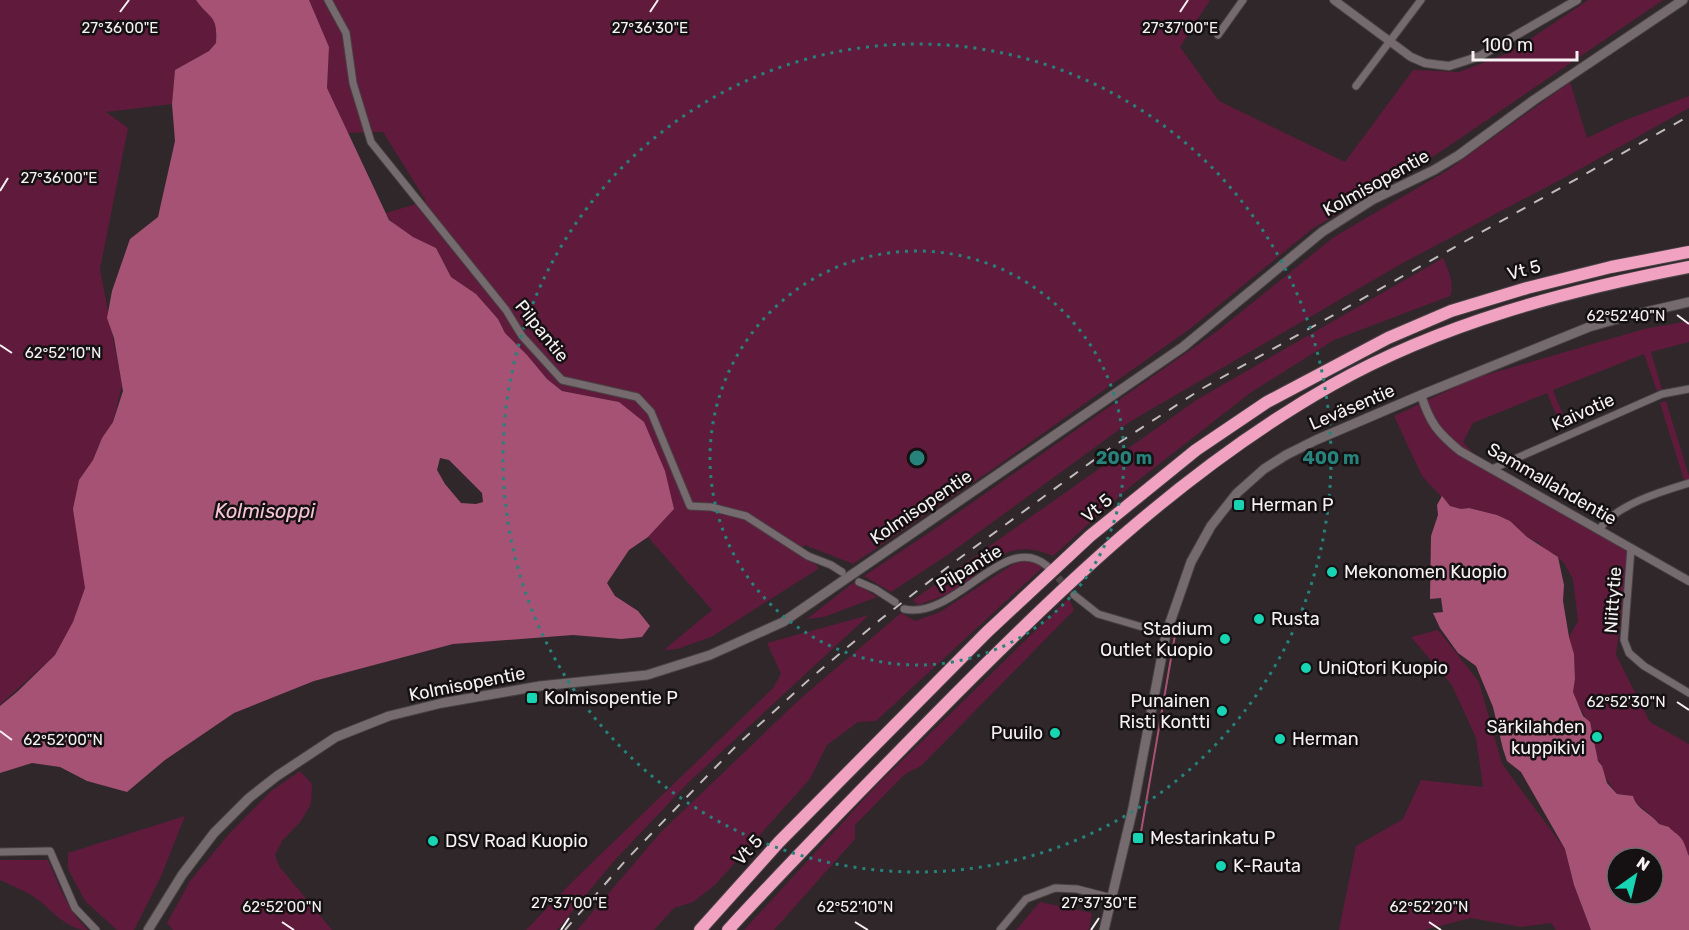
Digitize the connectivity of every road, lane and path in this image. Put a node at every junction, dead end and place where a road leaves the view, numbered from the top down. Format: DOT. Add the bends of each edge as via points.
graph roads {
  1 [pos="328,0"];
  2 [pos="1243,0"];
  3 [pos="1334,0"];
  4 [pos="1420,0"];
  5 [pos="1577,0"];
  6 [pos="1683,0"];
  7 [pos="1218,35"];
  8 [pos="1389,41"];
  9 [pos="1356,86"];
  10 [pos="1689,252"];
  11 [pos="1689,267"];
  12 [pos="1689,302"];
  13 [pos="1689,388"];
  14 [pos="1421,395"];
  15 [pos="1492,469"];
  16 [pos="1689,483"];
  17 [pos="1599,530"];
  18 [pos="1632,548"];
  19 [pos="1047,566"];
  20 [pos="842,572"];
  21 [pos="1689,581"];
  22 [pos="859,582"];
  23 [pos="1074,595"];
  24 [pos="896,602"];
  25 [pos="904,609"];
  26 [pos="1166,634"];
  27 [pos="1689,693"];
  28 [pos="0,852"];
  29 [pos="1112,898"];
  30 [pos="96,930"];
  31 [pos="148,930"];
  32 [pos="700,930"];
  33 [pos="728,930"];
  34 [pos="1000,930"];
  35 [pos="1104,930"];
  1 -- 20 [label="street, Pilpantie" via="346,33 353,83 371,142 506,310 522,336 562,380 637,397 651,412 690,506 746,516 808,556"];
  2 -- 7 [label="street"];
  3 -- 8 [label="street"];
  4 -- 8 [label="street"];
  5 -- 8 [label="street" via="1480,56 1449,66 1425,63"];
  6 -- 31 [label="main road, Kolmisopentie" via="1459,155 1372,200 1322,232 1183,347 783,622 711,655 647,675 540,686 442,703 389,716 336,737 249,798 214,833"];
  8 -- 9 [label="street"];
  10 -- 32 [label="highway, Vt 5" via="1611,267 1450,311 1388,338 1267,402 1196,450 1090,536 987,632 779,842"];
  11 -- 33 [label="highway, Vt 5" via="1614,281 1458,327 1334,384 1218,458 1104,552 999,650"];
  12 -- 14 [label="main road, Leväsentie" via="1589,327"];
  13 -- 15 [label="street, Kaivotie" via="1662,394"];
  14 -- 15 [label="street, Sammallahdentie" via="1440,434"];
  14 -- 26 [label="main road, Leväsentie" via="1316,440 1250,480 1224,508 1200,544"];
  15 -- 17 [label="street, Sammallahdentie"];
  16 -- 17 [label="street" via="1659,492 1615,514"];
  17 -- 18 [label="street, Sammallahdentie"];
  18 -- 21 [label="street, Sammallahdentie"];
  18 -- 27 [label="street, Niittytie" via="1624,640 1629,653"];
  19 -- 25 [label="street, Pilpantie" via="1039,559 1022,556 1002,563 937,605"];
  22 -- 24 [label="street"];
  23 -- 26 [label="street" via="1098,614"];
  26 -- 29 [label="main road, Leväsentie" via="1134,808"];
  28 -- 30 [label="street" via="50,851 75,909"];
  29 -- 34 [label="street" via="1055,888 1026,899"];
  29 -- 35 [label="main road, Leväsentie"];
}
